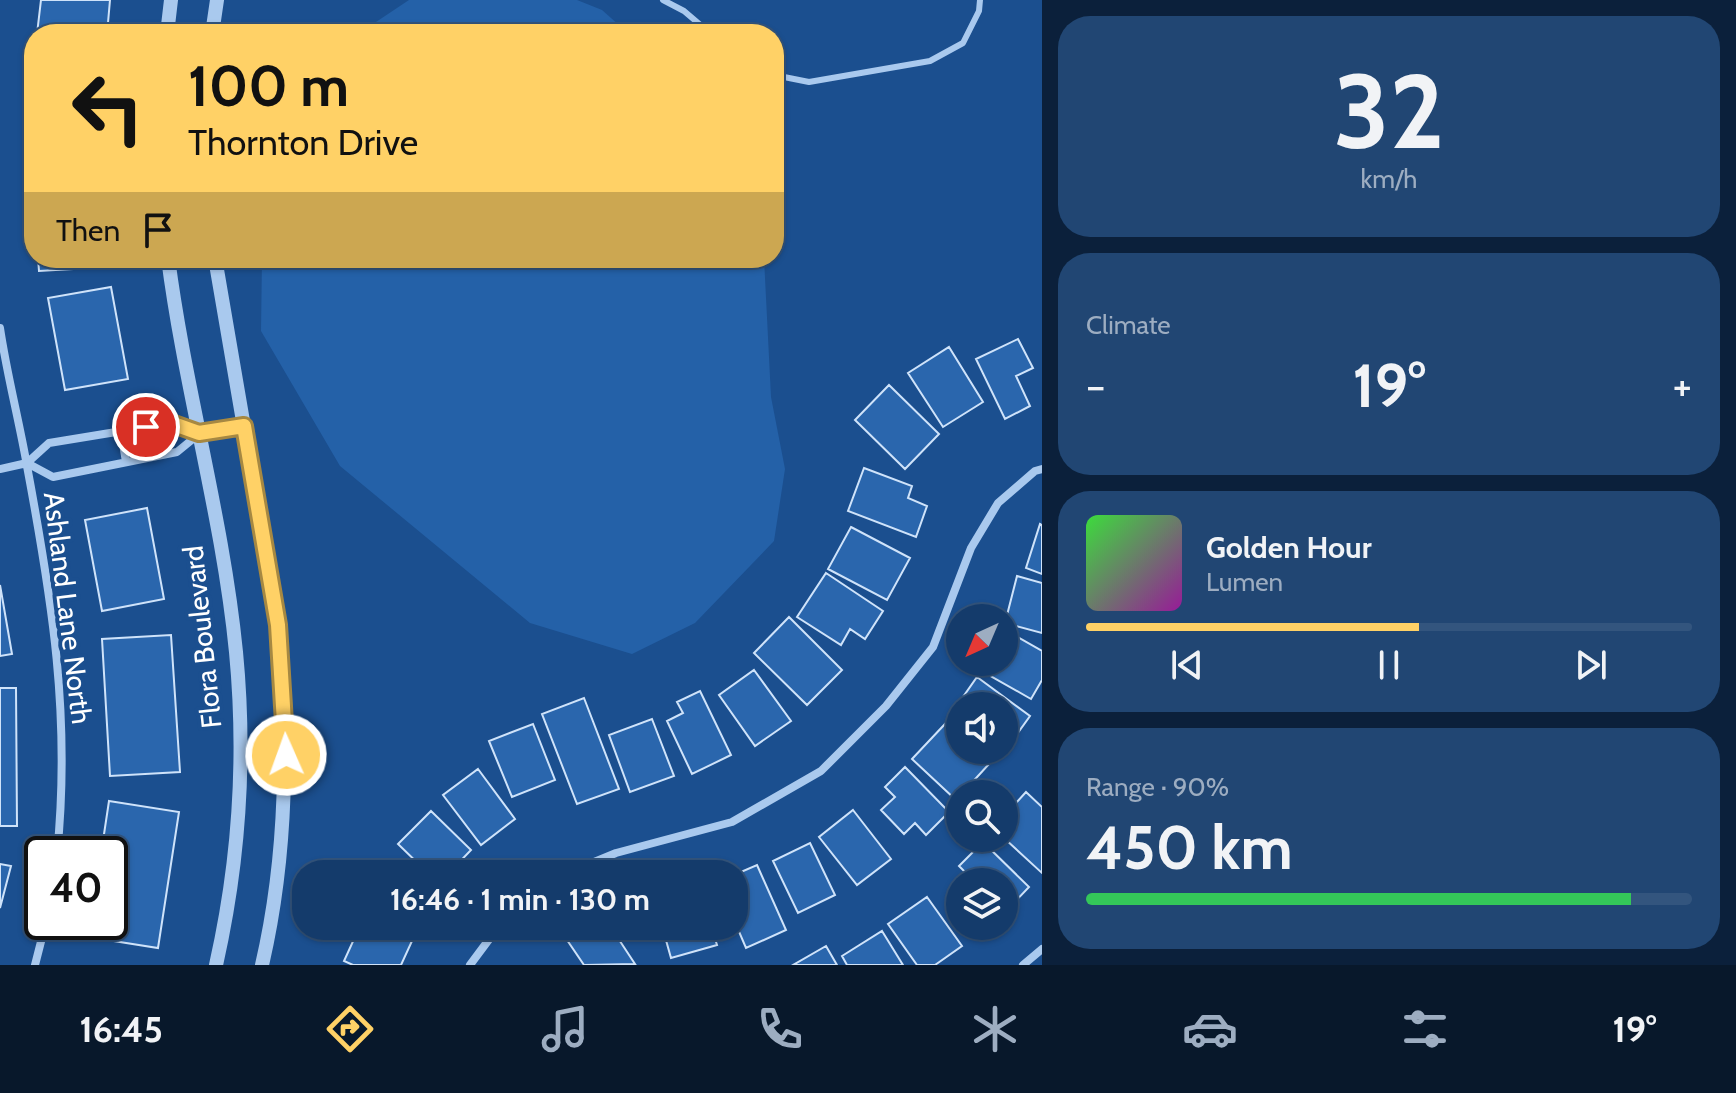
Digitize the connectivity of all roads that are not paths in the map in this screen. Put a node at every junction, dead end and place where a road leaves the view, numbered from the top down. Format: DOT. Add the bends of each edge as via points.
graph roads {
  1 [pos="171,0"];
  2 [pos="217,0"];
  3 [pos="663,0"];
  4 [pos="980,0"];
  5 [pos="168,24"];
  6 [pos="213,24"];
  7 [pos="699,24"];
  8 [pos="784,77"];
  9 [pos="170,268"];
  10 [pos="217,268"];
  11 [pos="0,328"];
  12 [pos="244,426"];
  13 [pos="121,431"];
  14 [pos="199,433"];
  15 [pos="126,462"];
  16 [pos="27,463"];
  17 [pos="0,469"];
  18 [pos="1042,469"];
  19 [pos="58,836"];
  20 [pos="599,860"];
  21 [pos="41,940"];
  22 [pos="489,940"];
  23 [pos="1042,949"];
  24 [pos="35,965"];
  25 [pos="216,965"];
  26 [pos="262,965"];
  27 [pos="470,965"];
  28 [pos="1023,965"];
  1 -- 5 [label="street"];
  2 -- 6 [label="street"];
  3 -- 7 [label="lane"];
  4 -- 8 [label="lane" via="963,43 930,61 809,82"];
  9 -- 14 [label="street, Flora Boulevard"];
  10 -- 12 [label="street"];
  11 -- 16 [label="street, Ashland Lane North"];
  12 -- 14 [label="street"];
  12 -- 26 [label="street" via="278,625 286,755 276,883"];
  13 -- 14 [label="street" via="171,423"];
  13 -- 15 [label="street"];
  13 -- 16 [label="street" via="49,443"];
  14 -- 15 [label="street" via="177,452"];
  14 -- 25 [label="street, Flora Boulevard" via="229,599 239,713 237,828"];
  15 -- 16 [label="street" via="53,477"];
  16 -- 17 [label="street"];
  16 -- 19 [label="street, Ashland Lane North" via="62,697"];
  18 -- 20 [label="street" via="998,503 971,548 933,647 886,706 821,771 732,822"];
  21 -- 24 [label="street"];
  22 -- 27 [label="street"];
  23 -- 28 [label="street"];
}
